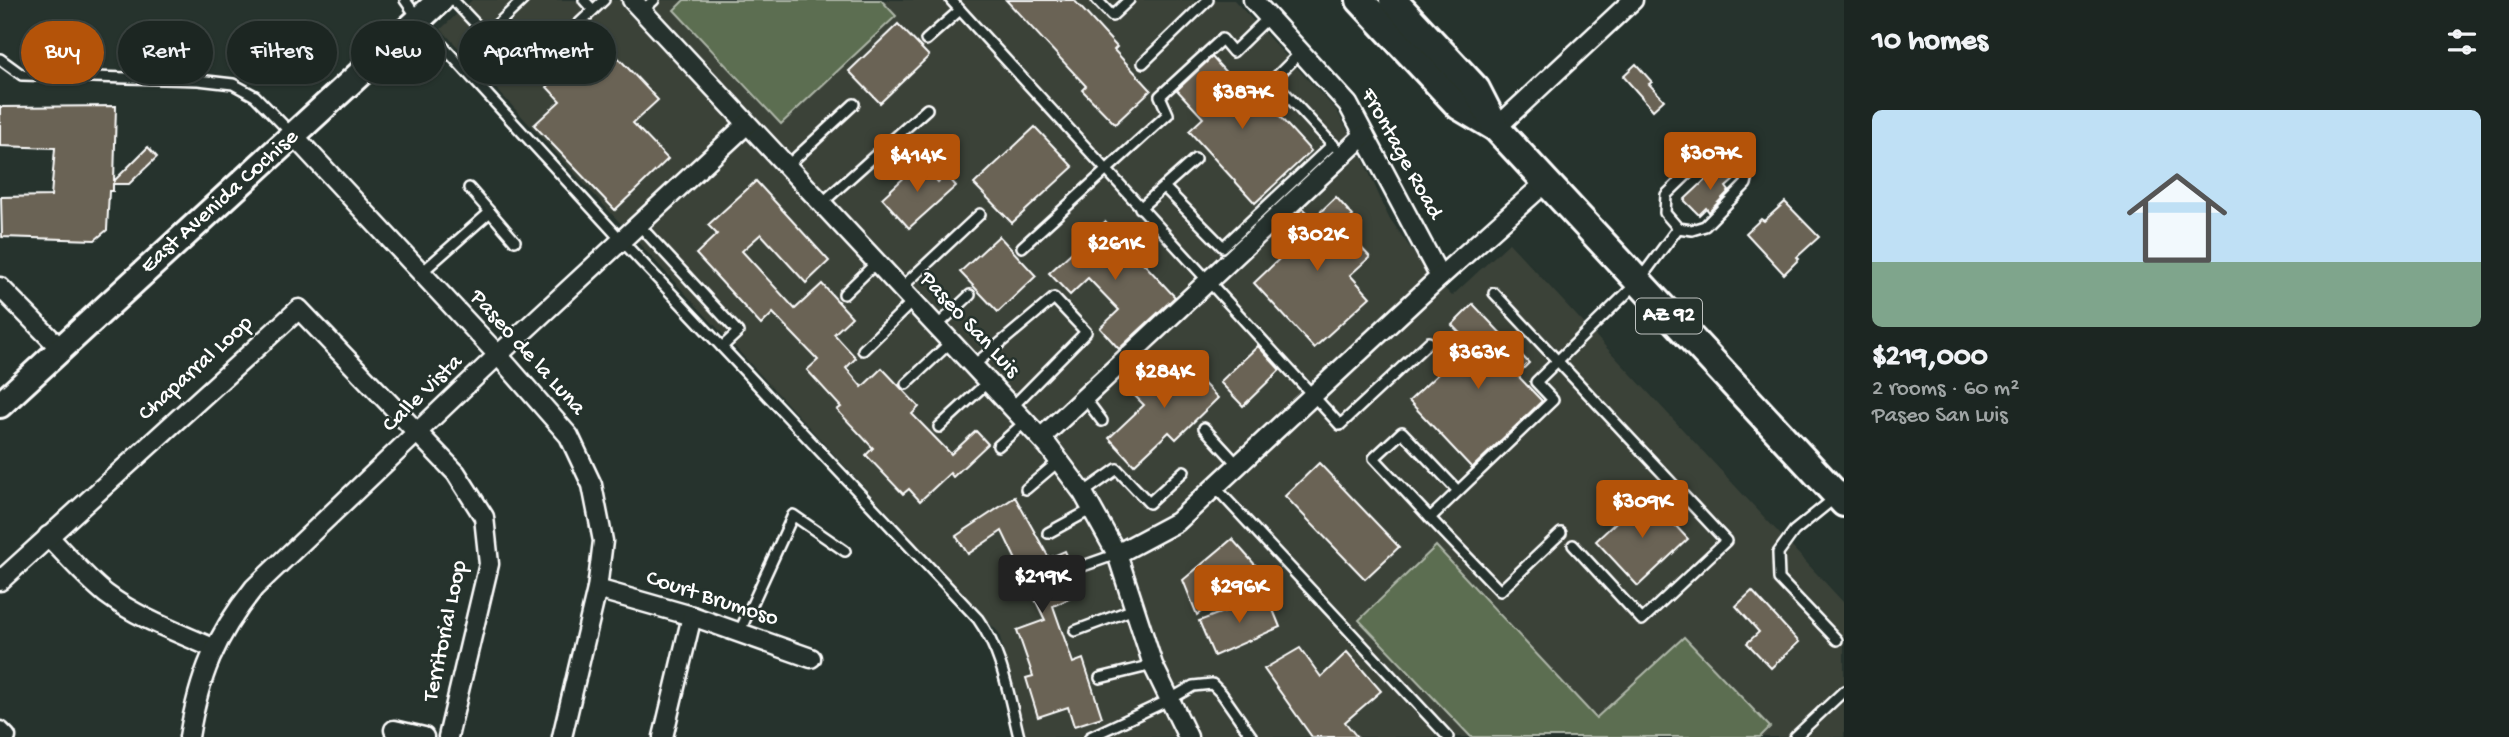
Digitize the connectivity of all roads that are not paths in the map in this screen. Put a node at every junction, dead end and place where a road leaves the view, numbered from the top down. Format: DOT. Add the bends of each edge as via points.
graph roads {
  1 [pos="440,0"];
  2 [pos="453,0"];
  3 [pos="523,0"];
  4 [pos="584,0"];
  5 [pos="604,0"];
  6 [pos="951,0"];
  7 [pos="1097,0"];
  8 [pos="1129,0"];
  9 [pos="1208,0"];
  10 [pos="1253,0"];
  11 [pos="1360,0"];
  12 [pos="1633,0"];
  13 [pos="1399,2"];
  14 [pos="643,4"];
  15 [pos="412,10"];
  16 [pos="593,10"];
  17 [pos="960,10"];
  18 [pos="1269,17"];
  19 [pos="473,21"];
  20 [pos="501,21"];
  21 [pos="581,21"];
  22 [pos="926,40"];
  23 [pos="1301,52"];
  24 [pos="0,59"];
  25 [pos="1143,63"];
  26 [pos="855,104"];
  27 [pos="927,109"];
  28 [pos="747,124"];
  29 [pos="1496,128"];
  30 [pos="293,135"];
  31 [pos="1364,135"];
  32 [pos="1338,149"];
  33 [pos="1195,159"];
  34 [pos="787,166"];
  35 [pos="1104,169"];
  36 [pos="1545,183"];
  37 [pos="1164,187"];
  38 [pos="469,188"];
  39 [pos="822,203"];
  40 [pos="1140,208"];
  41 [pos="490,212"];
  42 [pos="980,214"];
  43 [pos="639,225"];
  44 [pos="1678,228"];
  45 [pos="515,241"];
  46 [pos="622,241"];
  47 [pos="1022,247"];
  48 [pos="877,262"];
  49 [pos="421,273"];
  50 [pos="1440,277"];
  51 [pos="1207,282"];
  52 [pos="1638,282"];
  53 [pos="0,286"];
  54 [pos="1494,293"];
  55 [pos="844,294"];
  56 [pos="907,294"];
  57 [pos="970,295"];
  58 [pos="937,326"];
  59 [pos="952,341"];
  60 [pos="1429,342"];
  61 [pos="722,347"];
  62 [pos="60,348"];
  63 [pos="863,351"];
  64 [pos="498,355"];
  65 [pos="1558,360"];
  66 [pos="974,365"];
  67 [pos="989,381"];
  68 [pos="906,384"];
  69 [pos="1313,395"];
  70 [pos="1084,397"];
  71 [pos="0,405"];
  72 [pos="1013,406"];
  73 [pos="1026,421"];
  74 [pos="1102,421"];
  75 [pos="939,427"];
  76 [pos="1204,428"];
  77 [pos="419,432"];
  78 [pos="1042,437"];
  79 [pos="998,446"];
  80 [pos="1059,461"];
  81 [pos="1238,465"];
  82 [pos="1184,471"];
  83 [pos="1215,487"];
  84 [pos="1026,489"];
  85 [pos="1458,491"];
  86 [pos="1083,493"];
  87 [pos="1842,496"];
  88 [pos="1092,509"];
  89 [pos="1430,518"];
  90 [pos="1048,533"];
  91 [pos="1561,533"];
  92 [pos="48,536"];
  93 [pos="1573,545"];
  94 [pos="845,551"];
  95 [pos="1117,554"];
  96 [pos="1083,566"];
  97 [pos="0,581"];
  98 [pos="597,589"];
  99 [pos="1134,608"];
  100 [pos="692,616"];
  101 [pos="1075,631"];
  102 [pos="739,633"];
  103 [pos="1837,640"];
  104 [pos="213,648"];
  105 [pos="811,658"];
  106 [pos="1153,665"];
  107 [pos="1100,678"];
  108 [pos="1844,691"];
  109 [pos="1170,700"];
  110 [pos="394,730"];
  111 [pos="0,731"];
  112 [pos="1797,736"];
  113 [pos="6,737"];
  114 [pos="189,737"];
  115 [pos="424,737"];
  116 [pos="448,737"];
  117 [pos="562,737"];
  118 [pos="663,737"];
  119 [pos="1019,737"];
  120 [pos="1090,737"];
  121 [pos="1188,737"];
  122 [pos="1252,737"];
  123 [pos="1448,737"];
  1 -- 15 [label="street, East Avenida Cochise"];
  2 -- 19 [label="lane"];
  3 -- 20 [label="lane"];
  4 -- 16 [label="lane"];
  5 -- 16 [label="lane"];
  6 -- 17 [label="lane"];
  7 -- 8 [label="lane" via="1112,16"];
  9 -- 25 [label="lane"];
  10 -- 18 [label="street, Frontage Road"];
  11 -- 29 [label="main road, AZ 92" via="1459,106"];
  12 -- 29 [label="street"];
  13 -- 29 [label="main road, AZ 92" via="1476,89"];
  14 -- 28 [label="street, Paseo San Luis"];
  15 -- 30 [label="street, East Avenida Cochise"];
  15 -- 46 [label="lane"];
  16 -- 21 [label="lane"];
  17 -- 22 [label="lane"];
  17 -- 35 [label="lane"];
  18 -- 23 [label="street, Frontage Road"];
  18 -- 35 [label="lane" via="1233,52 1222,39 1160,96 1167,114"];
  23 -- 31 [label="street, Frontage Road" via="1348,104"];
  23 -- 32 [label="lane" via="1273,80"];
  24 -- 30 [label="lane" via="22,75 233,84 255,96"];
  26 -- 34 [label="lane"];
  27 -- 39 [label="lane"];
  28 -- 34 [label="street, Paseo San Luis"];
  28 -- 43 [label="street, Calle Vista"];
  29 -- 36 [label="main road, AZ 92 / AZ 92"];
  30 -- 49 [label="street, Paseo de la Luna"];
  30 -- 62 [label="street, East Avenida Cochise"];
  31 -- 32 [label="street"];
  31 -- 50 [label="street, Frontage Road"];
  32 -- 37 [label="lane" via="1223,247"];
  32 -- 51 [label="street"];
  33 -- 37 [label="lane"];
  34 -- 39 [label="street, Paseo San Luis"];
  35 -- 40 [label="lane"];
  35 -- 47 [label="lane"];
  36 -- 50 [label="street"];
  36 -- 52 [label="main road, AZ 92 / AZ 92"];
  37 -- 40 [label="lane"];
  38 -- 41 [label="lane"];
  39 -- 48 [label="street, Paseo San Luis"];
  40 -- 51 [label="lane"];
  41 -- 45 [label="lane"];
  41 -- 49 [label="lane"];
  42 -- 56 [label="lane"];
  43 -- 46 [label="street, Calle Vista"];
  43 -- 61 [label="lane" via="738,332"];
  44 -- 44 [label="lane" via="1705,226 1746,184 1749,171 1732,154 1720,150 1704,156 1666,195 1665,213"];
  44 -- 52 [label="lane"];
  46 -- 61 [label="lane"];
  46 -- 64 [label="street, Calle Vista"];
  48 -- 55 [label="lane"];
  48 -- 56 [label="street, Paseo San Luis"];
  49 -- 64 [label="street, Paseo de la Luna"];
  50 -- 69 [label="street"];
  51 -- 69 [label="lane"];
  51 -- 70 [label="street"];
  52 -- 65 [label="lane"];
  52 -- 87 [label="main road, AZ 92 / AZ 92"];
  53 -- 62 [label="street"];
  54 -- 65 [label="lane"];
  56 -- 58 [label="street, Paseo San Luis"];
  56 -- 63 [label="lane"];
  57 -- 58 [label="lane"];
  58 -- 59 [label="street, Paseo San Luis"];
  59 -- 66 [label="street, Paseo San Luis"];
  59 -- 68 [label="lane"];
  60 -- 69 [label="lane" via="1340,425"];
  61 -- 119 [label="lane" via="978,619 999,658"];
  62 -- 71 [label="street, East Avenida Cochise"];
  64 -- 77 [label="street, Calle Vista"];
  64 -- 98 [label="street, Paseo de la Luna" via="569,436 592,485 603,541"];
  65 -- 85 [label="lane" via="1536,382 1553,400"];
  65 -- 93 [label="lane" via="1726,541 1642,620"];
  66 -- 67 [label="street, Paseo San Luis"];
  66 -- 72 [label="lane" via="1054,298 1086,332"];
  67 -- 72 [label="street, Paseo San Luis"];
  67 -- 75 [label="lane"];
  69 -- 81 [label="street"];
  70 -- 74 [label="lane"];
  70 -- 78 [label="street"];
  72 -- 73 [label="street, Paseo San Luis"];
  73 -- 78 [label="street, Paseo San Luis"];
  73 -- 79 [label="lane"];
  76 -- 81 [label="lane"];
  77 -- 92 [label="street, Chaparral Loop" via="299,309"];
  77 -- 104 [label="street, Calle Vista" via="254,589"];
  77 -- 116 [label="street, Territorial Loop" via="456,473 484,517 489,564"];
  78 -- 80 [label="street, Paseo San Luis"];
  80 -- 84 [label="lane"];
  80 -- 86 [label="street, Paseo San Luis"];
  81 -- 83 [label="street"];
  82 -- 86 [label="lane" via="1149,503 1117,469"];
  83 -- 95 [label="street" via="1177,522"];
  83 -- 123 [label="lane"];
  85 -- 89 [label="lane"];
  85 -- 89 [label="lane" via="1402,432 1374,458"];
  86 -- 88 [label="street, Paseo San Luis"];
  87 -- 103 [label="lane" via="1794,531 1778,554 1779,579"];
  88 -- 90 [label="lane"];
  88 -- 95 [label="street, Paseo San Luis"];
  89 -- 91 [label="lane" via="1500,591"];
  92 -- 97 [label="street, Chaparral Loop"];
  92 -- 104 [label="street" via="88,578 130,610"];
  94 -- 102 [label="lane" via="793,515"];
  95 -- 96 [label="lane"];
  95 -- 99 [label="street, Paseo San Luis"];
  98 -- 100 [label="street, Court Brumoso"];
  98 -- 117 [label="street, Paseo de la Luna"];
  99 -- 101 [label="lane"];
  99 -- 106 [label="street, Paseo San Luis"];
  100 -- 102 [label="street, Court Brumoso"];
  100 -- 118 [label="street"];
  102 -- 105 [label="street, Court Brumoso"];
  104 -- 114 [label="street, Calle Vista" via="195,700"];
  106 -- 107 [label="lane"];
  106 -- 109 [label="street, Paseo San Luis"];
  108 -- 112 [label="lane"];
  109 -- 120 [label="lane"];
  109 -- 121 [label="street, Paseo San Luis"];
  109 -- 122 [label="lane" via="1193,686 1212,684"];
  110 -- 115 [label="street"];
  111 -- 113 [label="street"];
}
